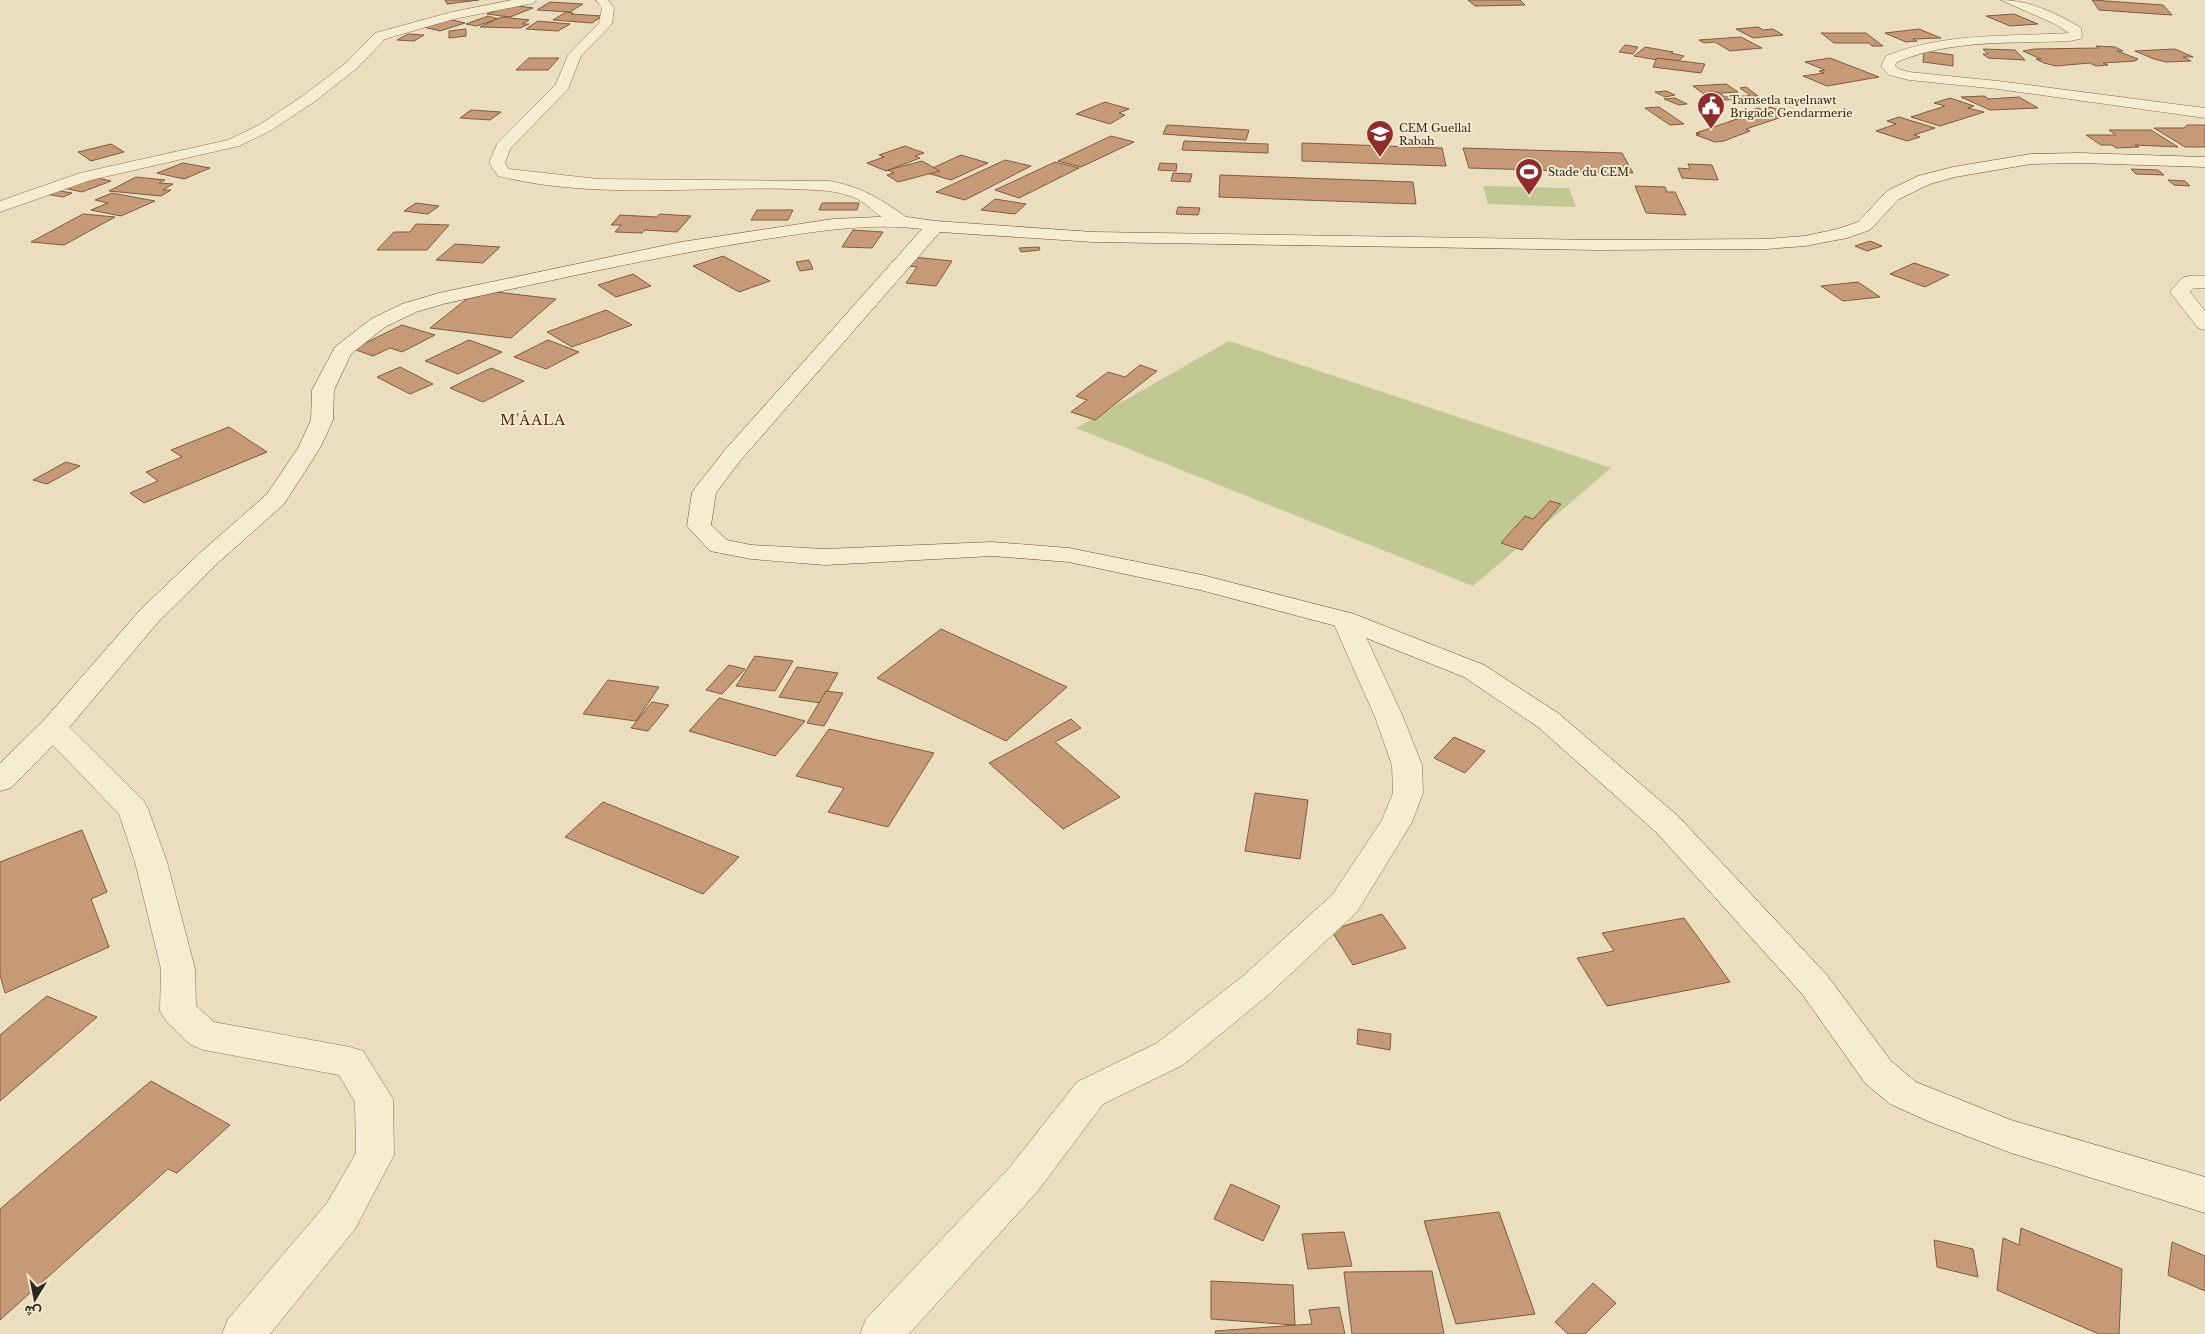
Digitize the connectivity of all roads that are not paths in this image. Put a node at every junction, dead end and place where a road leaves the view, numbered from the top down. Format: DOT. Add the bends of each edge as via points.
graph roads {
  1 [pos="530,0"];
  2 [pos="624,0"];
  3 [pos="2007,0"];
  4 [pos="605,4"];
  5 [pos="2205,113"];
  6 [pos="2205,162"];
  7 [pos="0,207"];
  8 [pos="900,221"];
  9 [pos="935,226"];
  10 [pos="2205,282"];
  11 [pos="2205,324"];
  12 [pos="1345,620"];
  13 [pos="53,728"];
  14 [pos="0,781"];
  15 [pos="2205,1195"];
  16 [pos="243,1334"];
  17 [pos="881,1334"];
  1 -- 7 [label="street" via="452,16 380,36 345,70 275,121 233,143 87,175"];
  2 -- 4 [label="street"];
  3 -- 5 [label="street" via="2062,22 2076,31 2075,36 1982,40 1920,47 1891,59 1888,66 1894,72 1909,76"];
  4 -- 8 [label="street" via="605,24 576,55 564,86 503,148 497,163 504,173 524,178 636,185 738,184 834,188 865,197"];
  6 -- 9 [label="street" via="2080,158 2031,160 1953,172 1924,180 1893,195 1864,226 1805,241 1766,244 1598,245 1093,237"];
  8 -- 9 [label="street"];
  8 -- 13 [label="street" via="833,224 681,247 439,299 409,308 378,323 342,350 323,390 322,420 309,448 276,499 150,615"];
  9 -- 12 [label="street" via="704,492 699,526 719,546 751,552 825,557 992,549 1069,555 1202,583"];
  10 -- 11 [label="street" via="2189,282 2180,292"];
  12 -- 15 [label="street" via="1474,671 1548,720 1667,824 1814,984 1878,1072 1903,1093 2011,1136"];
  12 -- 17 [label="street" via="1407,765 1408,794 1397,822 1345,903 1255,986 1170,1054 1090,1093 1023,1180"];
  13 -- 14 [label="street"];
  13 -- 16 [label="street" via="133,809 151,862 178,969 178,1011 204,1035 350,1062 374,1099 375,1155 341,1216"];
}
